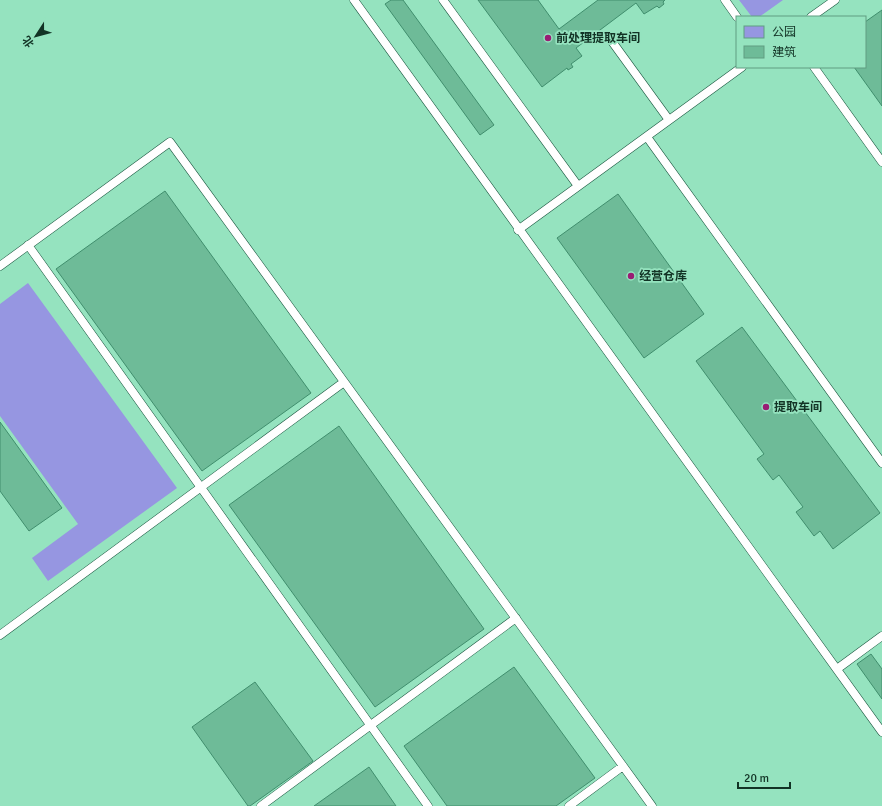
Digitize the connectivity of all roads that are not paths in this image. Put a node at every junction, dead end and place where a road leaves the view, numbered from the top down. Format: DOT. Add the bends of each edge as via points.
graph roads {
  1 [pos="354,0"];
  2 [pos="443,0"];
  3 [pos="725,0"];
  4 [pos="835,0"];
  5 [pos="736,16"];
  6 [pos="812,16"];
  7 [pos="608,36"];
  8 [pos="741,68"];
  9 [pos="815,68"];
  10 [pos="669,120"];
  11 [pos="647,137"];
  12 [pos="882,162"];
  13 [pos="578,186"];
  14 [pos="518,230"];
  15 [pos="28,245"];
  16 [pos="0,266"];
  17 [pos="344,382"];
  18 [pos="882,463"];
  19 [pos="201,487"];
  20 [pos="516,618"];
  21 [pos="0,635"];
  22 [pos="882,636"];
  23 [pos="837,669"];
  24 [pos="371,725"];
  25 [pos="882,732"];
  26 [pos="623,766"];
  27 [pos="261,806"];
  28 [pos="428,806"];
  29 [pos="569,806"];
  30 [pos="652,806"];
  1 -- 14 [label="lane"];
  2 -- 13 [label="lane"];
  3 -- 5 [label="lane"];
  4 -- 6 [label="lane"];
  7 -- 10 [label="lane"];
  8 -- 10 [label="lane"];
  9 -- 12 [label="lane"];
  10 -- 11 [label="lane"];
  11 -- 13 [label="lane"];
  11 -- 18 [label="lane"];
  13 -- 14 [label="lane"];
  14 -- 23 [label="lane"];
  15 -- 16 [label="lane"];
  15 -- 17 [label="lane" via="170,142"];
  15 -- 19 [label="lane"];
  17 -- 19 [label="lane"];
  17 -- 20 [label="lane"];
  19 -- 21 [label="lane"];
  19 -- 24 [label="lane"];
  20 -- 24 [label="lane"];
  20 -- 26 [label="lane"];
  22 -- 23 [label="lane"];
  23 -- 25 [label="lane"];
  24 -- 27 [label="lane"];
  24 -- 28 [label="lane"];
  26 -- 29 [label="lane"];
  26 -- 30 [label="lane"];
}
